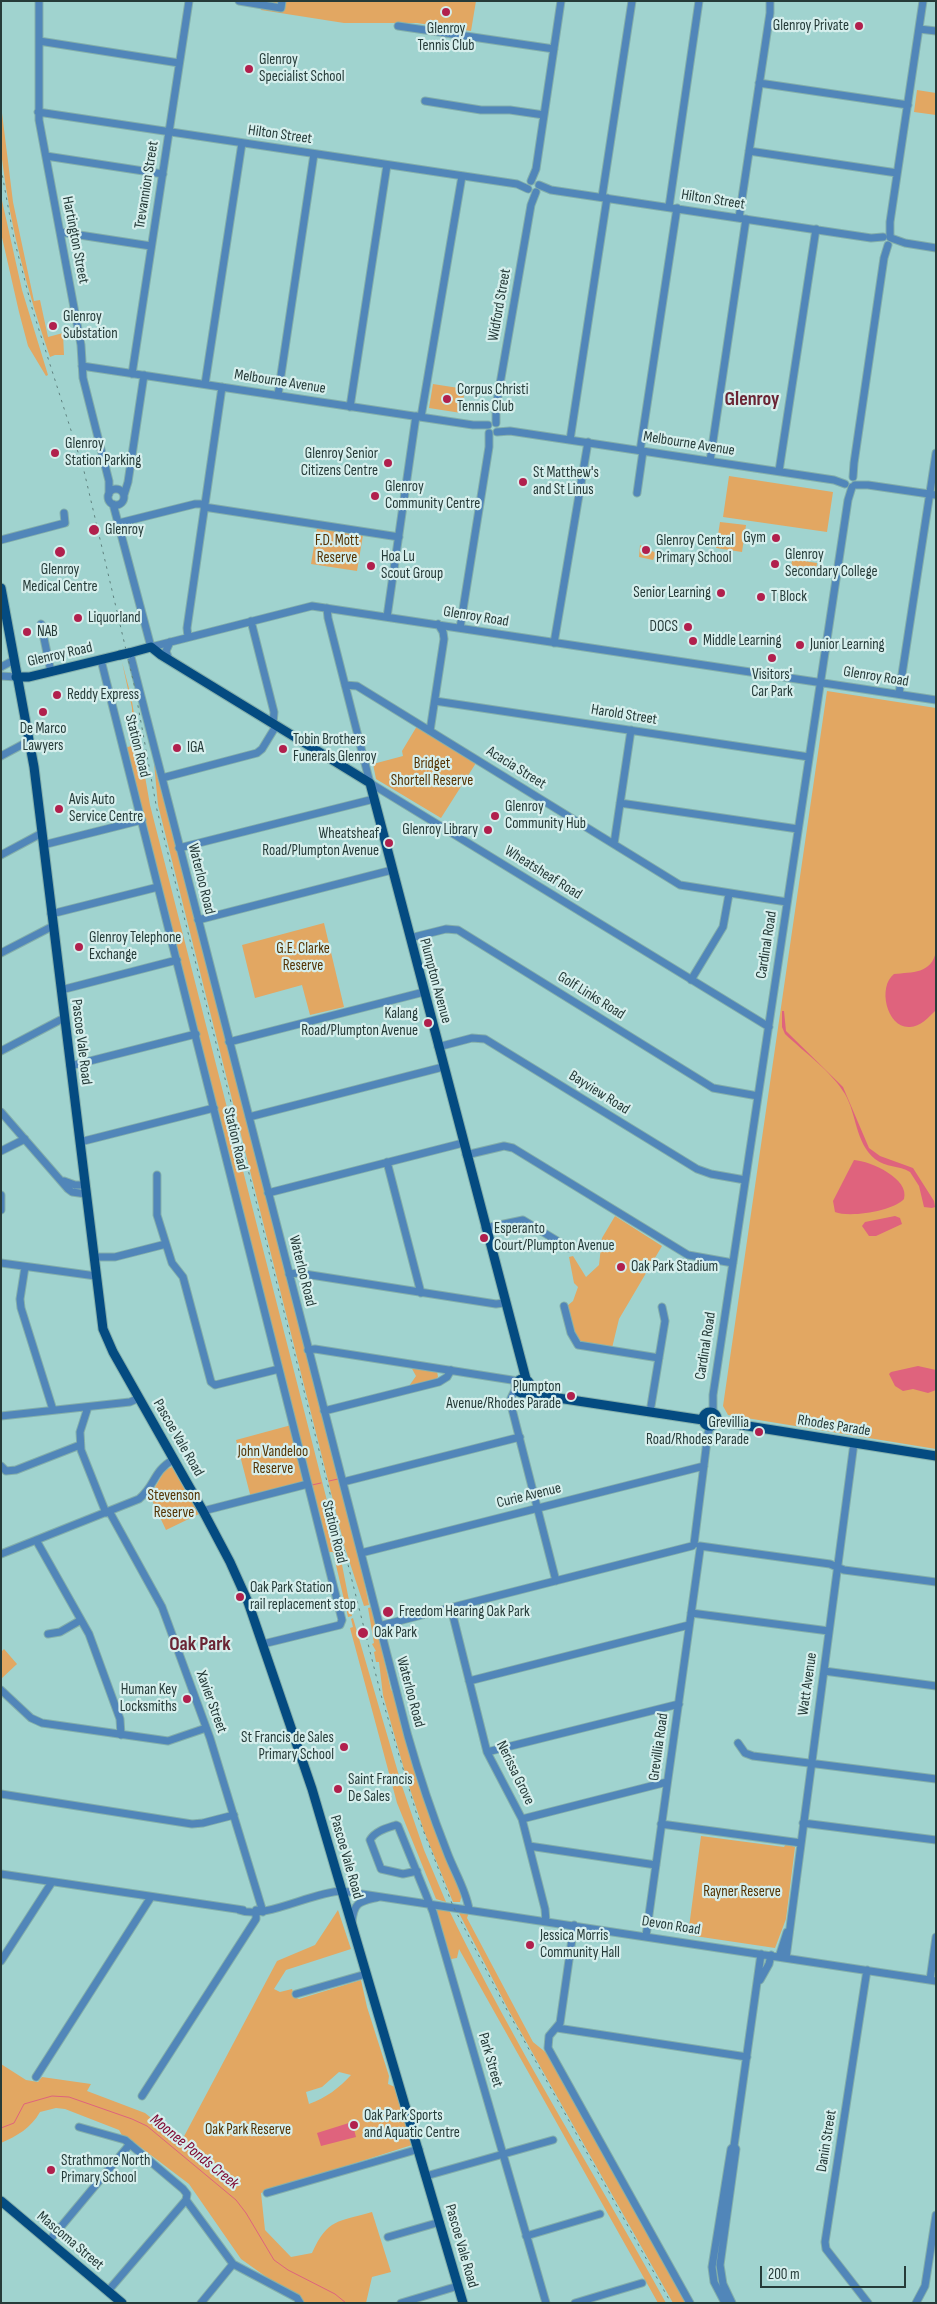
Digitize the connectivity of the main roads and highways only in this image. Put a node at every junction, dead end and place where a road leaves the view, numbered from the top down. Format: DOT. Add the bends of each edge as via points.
graph roads {
  1 [pos="1,588"];
  2 [pos="151,647"];
  3 [pos="16,677"];
  4 [pos="370,784"];
  5 [pos="520,1387"];
  6 [pos="936,1456"];
  7 [pos="1,2201"];
  8 [pos="122,2303"];
  9 [pos="463,2303"];
  1 -- 3 [label="main road, Pascoe Vale Road"];
  2 -- 3 [label="main road, Glenroy Road" via="29,677"];
  2 -- 4 [label="main road, Wheatsheaf Road"];
  3 -- 9 [label="main road, Pascoe Vale Road" via="42,833 106,1339 203,1511 238,1579 263,1644 295,1734"];
  4 -- 5 [label="main road, Plumpton Avenue" via="520,1361"];
  5 -- 6 [label="main road, Rhodes Parade" via="546,1396"];
  7 -- 8 [label="main road, Mascoma Street"];
}
